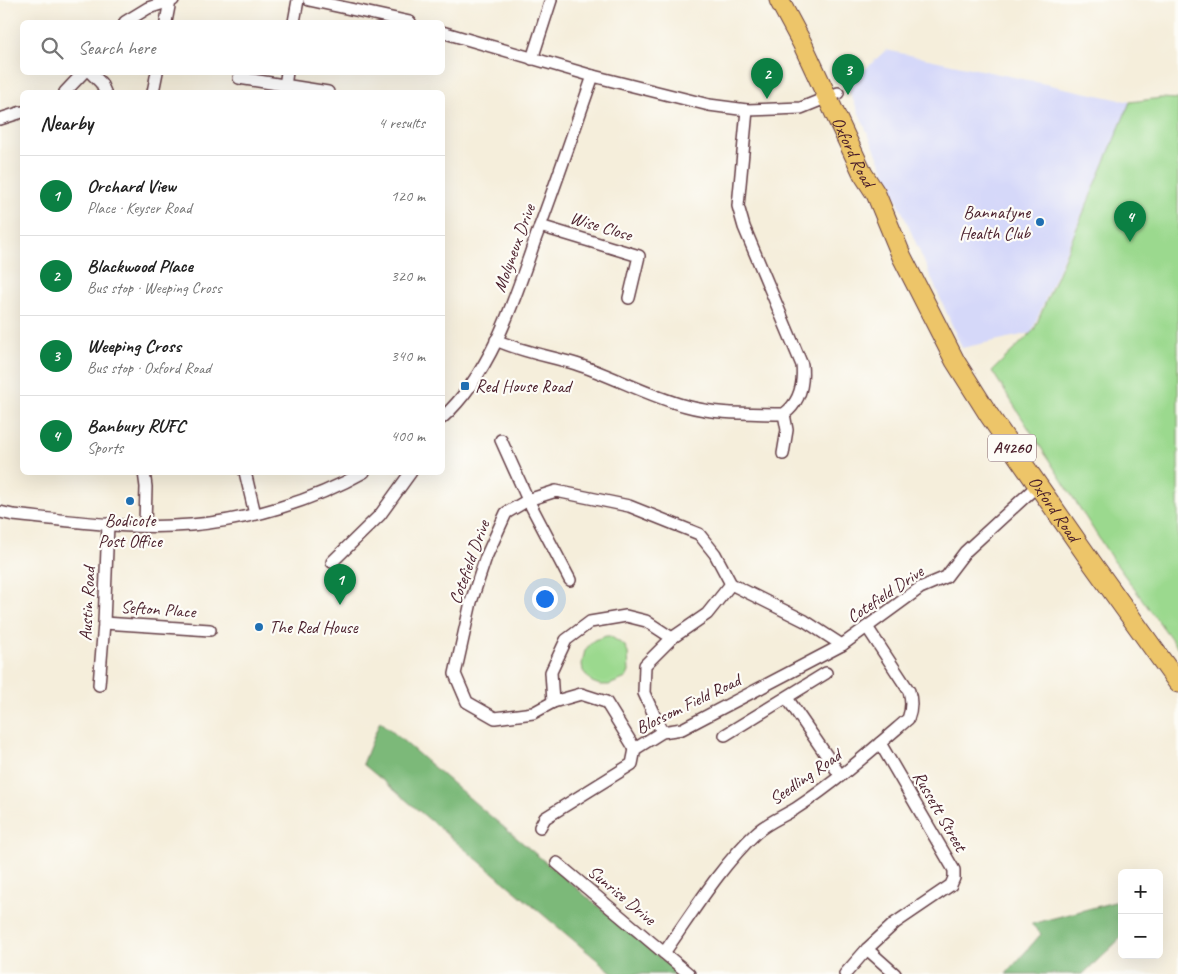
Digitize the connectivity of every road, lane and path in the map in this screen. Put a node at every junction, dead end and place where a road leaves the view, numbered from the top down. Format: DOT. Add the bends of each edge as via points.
graph roads {
  1 [pos="172,0"];
  2 [pos="298,0"];
  3 [pos="312,0"];
  4 [pos="551,0"];
  5 [pos="779,0"];
  6 [pos="792,0"];
  7 [pos="128,20"];
  8 [pos="167,20"];
  9 [pos="294,20"];
  10 [pos="401,20"];
  11 [pos="445,33"];
  12 [pos="532,59"];
  13 [pos="81,75"];
  14 [pos="93,75"];
  15 [pos="156,75"];
  16 [pos="287,75"];
  17 [pos="593,76"];
  18 [pos="238,78"];
  19 [pos="285,86"];
  20 [pos="67,90"];
  21 [pos="104,90"];
  22 [pos="153,90"];
  23 [pos="314,90"];
  24 [pos="832,96"];
  25 [pos="747,110"];
  26 [pos="20,113"];
  27 [pos="0,119"];
  28 [pos="540,226"];
  29 [pos="628,298"];
  30 [pos="496,340"];
  31 [pos="445,414"];
  32 [pos="784,414"];
  33 [pos="501,440"];
  34 [pos="782,454"];
  35 [pos="144,475"];
  36 [pos="246,475"];
  37 [pos="359,475"];
  38 [pos="409,475"];
  39 [pos="1038,485"];
  40 [pos="528,500"];
  41 [pos="0,512"];
  42 [pos="255,514"];
  43 [pos="108,524"];
  44 [pos="145,526"];
  45 [pos="332,562"];
  46 [pos="570,580"];
  47 [pos="731,584"];
  48 [pos="104,623"];
  49 [pos="866,627"];
  50 [pos="210,630"];
  51 [pos="672,638"];
  52 [pos="842,645"];
  53 [pos="826,673"];
  54 [pos="1178,683"];
  55 [pos="99,685"];
  56 [pos="787,698"];
  57 [pos="553,702"];
  58 [pos="662,732"];
  59 [pos="725,735"];
  60 [pos="880,743"];
  61 [pos="635,749"];
  62 [pos="840,775"];
  63 [pos="540,827"];
  64 [pos="557,863"];
  65 [pos="867,949"];
  66 [pos="664,953"];
  67 [pos="689,974"];
  68 [pos="845,974"];
  69 [pos="895,974"];
  1 -- 7 [label="street" via="148,8"];
  1 -- 8 [label="street"];
  2 -- 9 [label="street"];
  3 -- 10 [label="street"];
  4 -- 12 [label="street"];
  5 -- 24 [label="main road, Oxford Road / A4260"];
  6 -- 24 [label="main road, Oxford Road / A4260"];
  11 -- 12 [label="street"];
  12 -- 17 [label="street"];
  13 -- 20 [label="street"];
  14 -- 21 [label="street"];
  15 -- 22 [label="street"];
  16 -- 19 [label="street"];
  17 -- 25 [label="street" via="709,105"];
  17 -- 28 [label="street, Molyneux Drive"];
  18 -- 19 [label="street"];
  19 -- 23 [label="street"];
  24 -- 25 [label="street" via="801,108"];
  24 -- 39 [label="main road, Oxford Road / A4260" via="848,120 872,171 876,194 902,258 955,361"];
  25 -- 32 [label="street" via="738,206 802,366 800,395 792,409"];
  26 -- 27 [label="street"];
  28 -- 29 [label="street, Wise Close" via="639,256"];
  28 -- 30 [label="street, Molyneux Drive" via="507,319"];
  30 -- 31 [label="street, Molyneux Drive" via="465,393"];
  30 -- 32 [label="street" via="576,364 687,406 720,412"];
  32 -- 34 [label="street" via="786,430"];
  33 -- 40 [label="street"];
  35 -- 44 [label="street"];
  36 -- 42 [label="street"];
  37 -- 42 [label="street" via="300,501"];
  38 -- 45 [label="street" via="380,515"];
  39 -- 49 [label="street, Cotefield Drive" via="964,552 946,577 920,588"];
  39 -- 54 [label="main road, Oxford Road / A4260"];
  40 -- 46 [label="street"];
  40 -- 47 [label="street, Cotefield Drive" via="556,491 629,506 699,534 715,554"];
  40 -- 57 [label="street, Cotefield Drive" via="506,513 486,557 471,602 455,674 467,702 494,718 533,713"];
  41 -- 43 [label="street"];
  42 -- 44 [label="street" via="190,525"];
  43 -- 44 [label="street"];
  43 -- 48 [label="street, Austin Road"];
  47 -- 51 [label="street" via="707,614"];
  47 -- 52 [label="street, Cotefield Drive" via="805,621"];
  48 -- 50 [label="street, Sefton Place"];
  48 -- 55 [label="street, Austin Road"];
  49 -- 52 [label="street, Cotefield Drive"];
  49 -- 60 [label="street, Seedling Road" via="905,683 912,701 908,719"];
  51 -- 57 [label="street" via="646,621 626,616 590,622 566,640 551,672"];
  51 -- 58 [label="street" via="645,665 644,693"];
  52 -- 58 [label="street, Blossom Field Road" via="682,729"];
  53 -- 56 [label="street"];
  56 -- 59 [label="street"];
  56 -- 62 [label="street"];
  57 -- 61 [label="street, Cotefield Drive" via="581,694 606,702"];
  58 -- 61 [label="street, Blossom Field Road"];
  60 -- 62 [label="street, Seedling Road"];
  60 -- 65 [label="street, Russett Street" via="954,870 954,878 951,886 895,923"];
  61 -- 63 [label="street, Blossom Field Road" via="632,764 545,818"];
  62 -- 66 [label="street, Seedling Road" via="756,833 726,866"];
  64 -- 66 [label="street, Sunrise Drive"];
  65 -- 68 [label="street, Russett Street"];
  65 -- 69 [label="street"];
  66 -- 67 [label="street, Sunrise Drive"];
}
